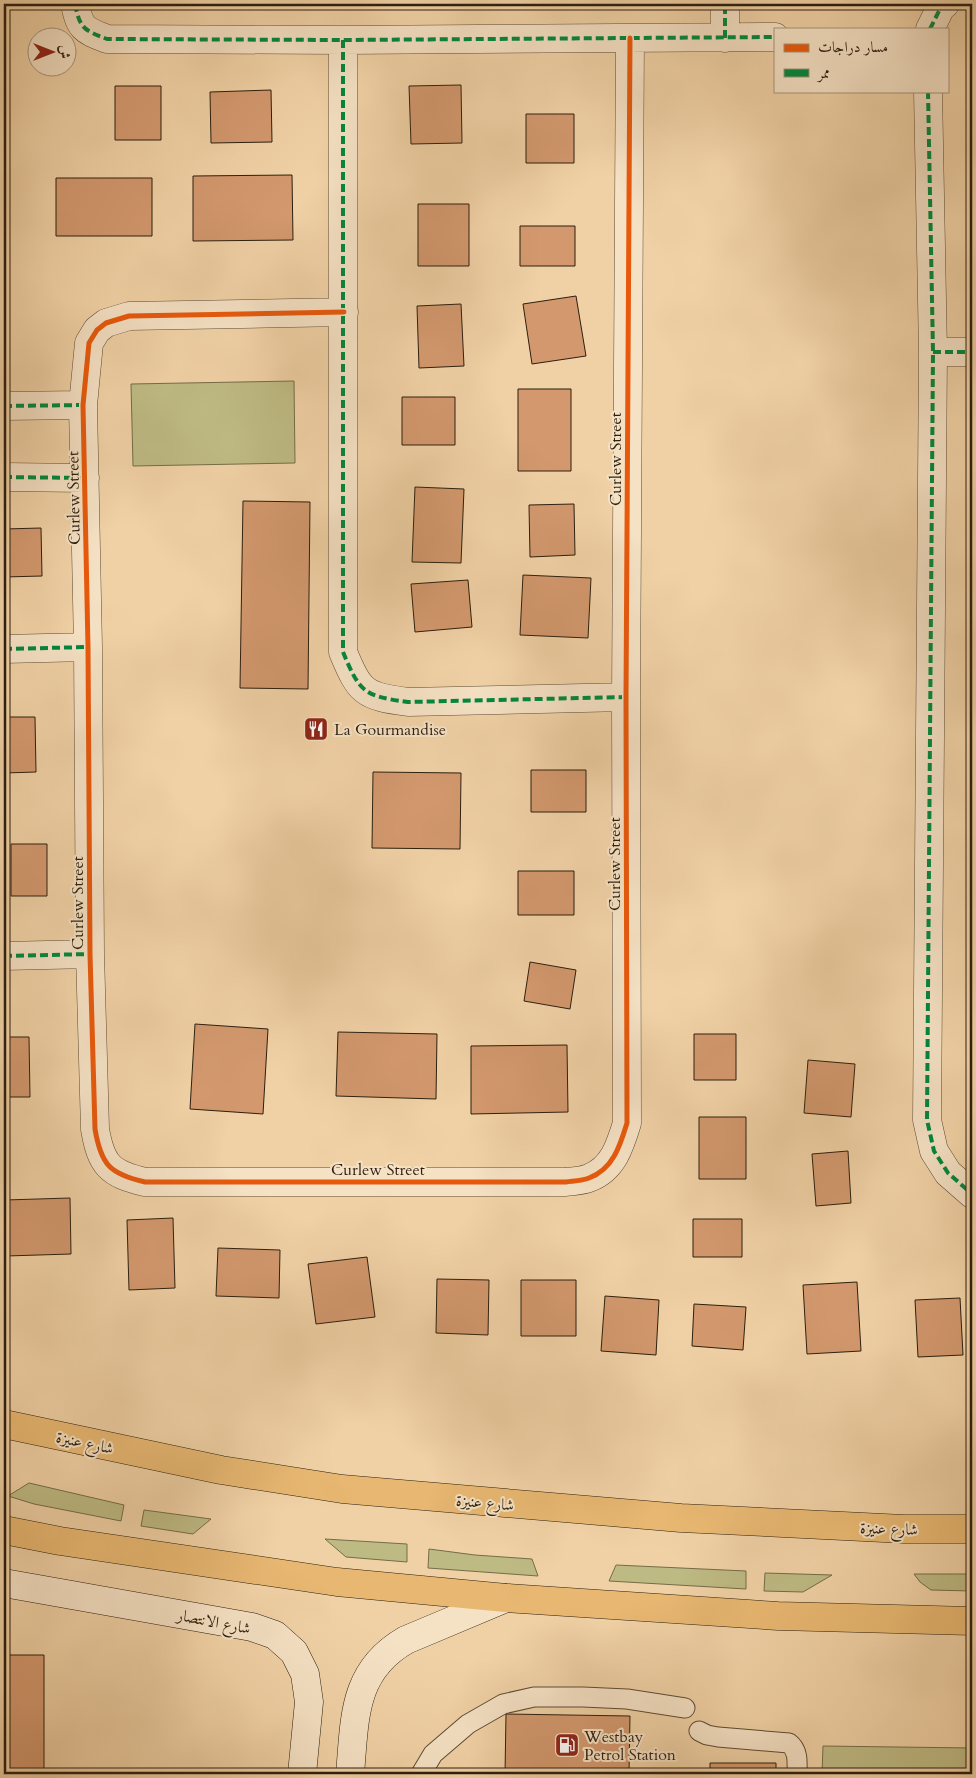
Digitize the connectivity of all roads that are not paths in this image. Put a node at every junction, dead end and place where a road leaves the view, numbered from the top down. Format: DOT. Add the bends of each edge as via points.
graph roads {
  1 [pos="75,4"];
  2 [pos="725,4"];
  3 [pos="945,4"];
  4 [pos="930,28"];
  5 [pos="774,37"];
  6 [pos="630,38"];
  7 [pos="725,38"];
  8 [pos="343,40"];
  9 [pos="928,92"];
  10 [pos="344,312"];
  11 [pos="933,352"];
  12 [pos="972,352"];
  13 [pos="83,405"];
  14 [pos="4,406"];
  15 [pos="4,476"];
  16 [pos="85,478"];
  17 [pos="88,647"];
  18 [pos="4,649"];
  19 [pos="626,697"];
  20 [pos="90,954"];
  21 [pos="4,956"];
  22 [pos="972,1194"];
  23 [pos="4,1424"];
  24 [pos="972,1529"];
  25 [pos="4,1530"];
  26 [pos="4,1583"];
  27 [pos="506,1598"];
  28 [pos="972,1621"];
  29 [pos="685,1708"];
  30 [pos="699,1731"];
  31 [pos="302,1774"];
  32 [pos="350,1774"];
  33 [pos="421,1774"];
  34 [pos="797,1774"];
  1 -- 8 [label="street" via="78,19 87,31 107,39"];
  2 -- 7 [label="street"];
  3 -- 4 [label="street"];
  5 -- 7 [label="street"];
  6 -- 7 [label="street"];
  6 -- 8 [label="street"];
  6 -- 19 [label="street, Curlew Street"];
  8 -- 10 [label="street"];
  9 -- 11 [label="street"];
  10 -- 13 [label="street, Curlew Street" via="129,316 106,323 89,343"];
  10 -- 19 [label="street" via="343,652 364,691 408,702"];
  11 -- 12 [label="street"];
  11 -- 22 [label="street" via="927,1120 934,1151 948,1173"];
  13 -- 14 [label="street"];
  13 -- 16 [label="street, Curlew Street"];
  15 -- 16 [label="street"];
  16 -- 17 [label="street, Curlew Street"];
  17 -- 18 [label="street"];
  17 -- 20 [label="street, Curlew Street"];
  19 -- 20 [label="street, Curlew Street" via="627,1123 618,1151 606,1168 588,1178 566,1182 145,1182 124,1177 109,1166 98,1150"];
  20 -- 21 [label="street"];
  23 -- 24 [label="highway, شارع عنيزة" via="221,1470 342,1489 681,1518 904,1529"];
  25 -- 27 [label="highway" via="338,1582"];
  26 -- 31 [label="street, شارع الانتصار" via="252,1627 275,1635 294,1652 305,1674 308,1702"];
  27 -- 28 [label="highway" via="778,1616"];
  27 -- 32 [label="street" via="406,1640 377,1663 363,1688 357,1708"];
  29 -- 33 [label="lane" via="627,1699 583,1697 534,1697 503,1704 468,1724 434,1754"];
  30 -- 34 [label="lane" via="718,1737 789,1743 796,1753"];
}
